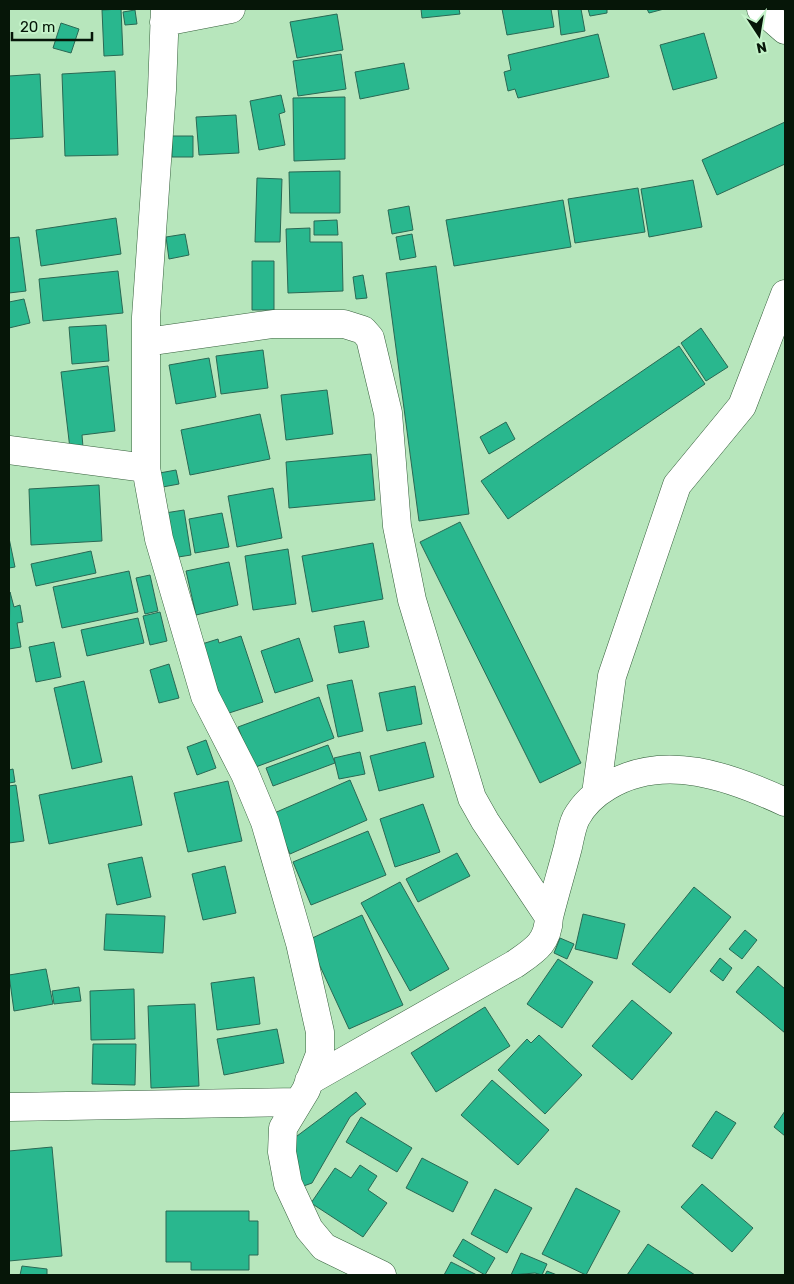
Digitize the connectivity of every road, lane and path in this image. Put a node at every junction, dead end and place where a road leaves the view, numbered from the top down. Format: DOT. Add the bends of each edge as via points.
graph roads {
  1 [pos="231,9"];
  2 [pos="761,9"];
  3 [pos="164,16"];
  4 [pos="785,30"];
  5 [pos="785,294"];
  6 [pos="146,342"];
  7 [pos="9,450"];
  8 [pos="146,468"];
  9 [pos="596,794"];
  10 [pos="785,802"];
  11 [pos="549,917"];
  12 [pos="304,1092"];
  13 [pos="9,1107"];
  14 [pos="382,1275"];
  1 -- 3 [label="street"];
  2 -- 4 [label="street"];
  3 -- 6 [label="street"];
  5 -- 9 [label="street" via="742,406 677,485 612,676"];
  6 -- 8 [label="street"];
  6 -- 11 [label="street" via="273,324 344,324 363,330 370,338 388,413 397,526 412,600 472,798"];
  7 -- 8 [label="street"];
  8 -- 12 [label="street" via="159,539 205,696 245,774 265,822 300,943 320,1032 320,1054"];
  9 -- 10 [label="street" via="641,771 665,768 704,772"];
  9 -- 11 [label="street" via="576,818"];
  11 -- 12 [label="street" via="549,931 537,949"];
  12 -- 13 [label="street"];
  12 -- 14 [label="street" via="283,1128 282,1152 288,1184 309,1229 324,1247"];
}
